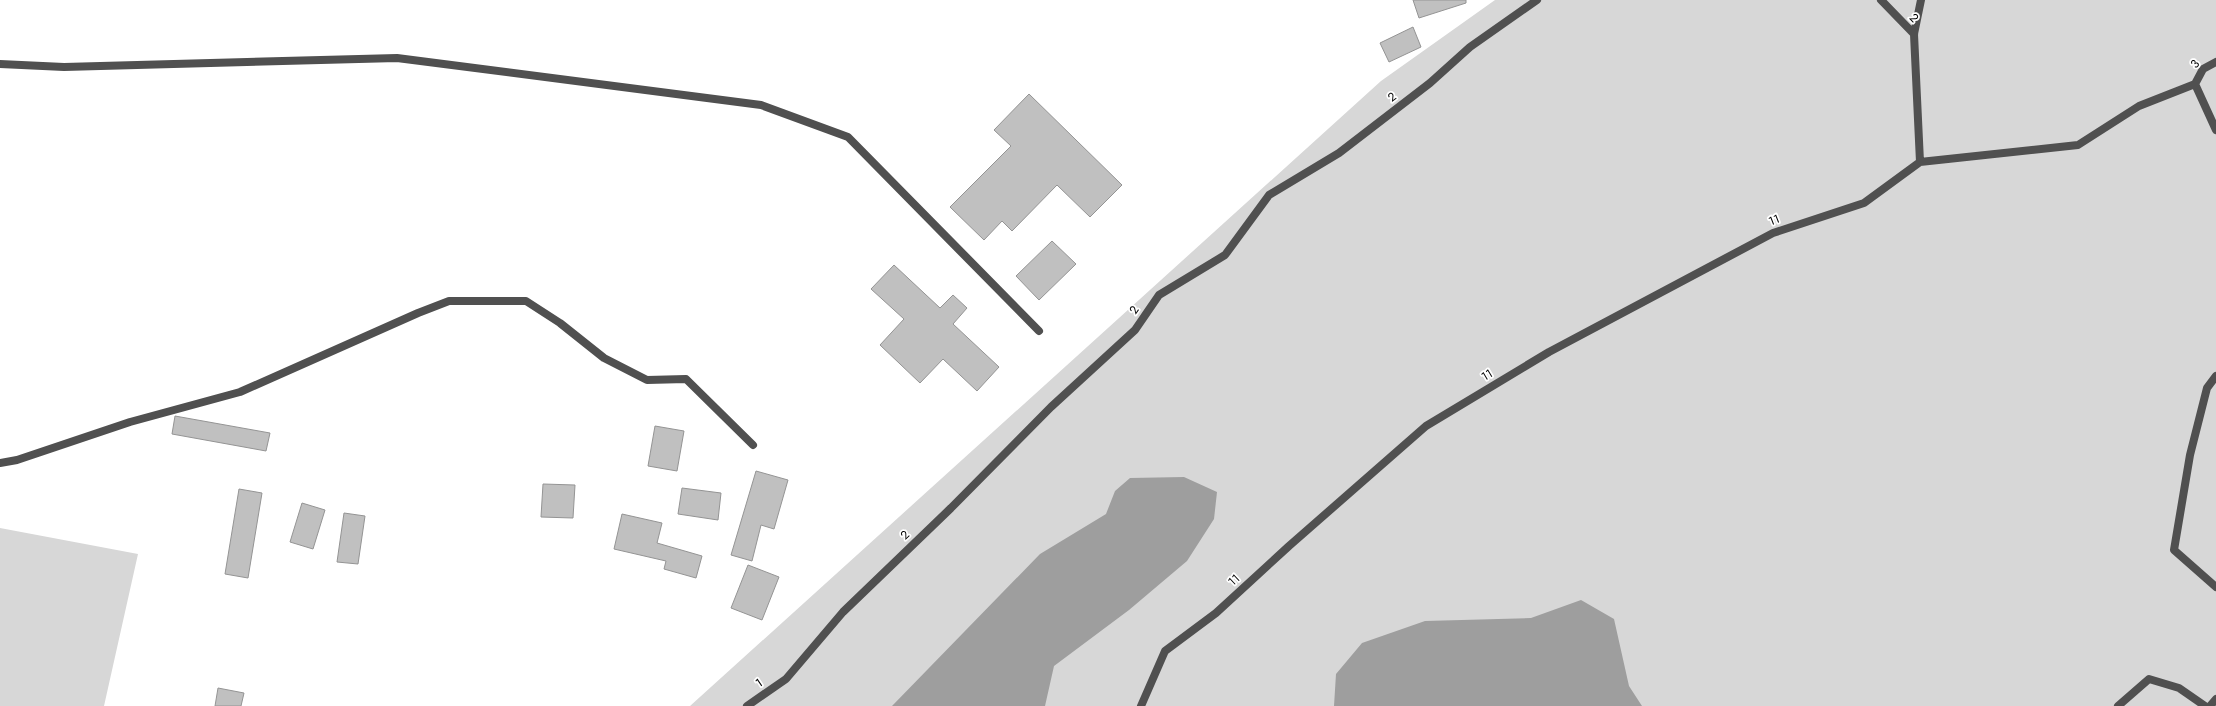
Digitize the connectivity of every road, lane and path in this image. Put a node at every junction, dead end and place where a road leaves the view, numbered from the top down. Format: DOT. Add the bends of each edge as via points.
graph roads {
  1 [pos="1537,0"];
  2 [pos="1881,0"];
  3 [pos="1921,0"];
  4 [pos="1914,34"];
  5 [pos="2216,62"];
  6 [pos="0,64"];
  7 [pos="2195,84"];
  8 [pos="2216,130"];
  9 [pos="1920,162"];
  10 [pos="1039,331"];
  11 [pos="2216,376"];
  12 [pos="753,445"];
  13 [pos="0,463"];
  14 [pos="2216,587"];
  15 [pos="786,679"];
  16 [pos="2216,699"];
  17 [pos="747,706"];
  18 [pos="1141,706"];
  19 [pos="2118,706"];
  20 [pos="2205,706"];
  21 [pos="2210,706"];
  1 -- 15 [label="street, 2" via="1470,47 1430,83 1339,153 1268,195 1225,255 1159,295 1135,330 1051,407 843,612"];
  2 -- 4 [label="street, 2"];
  3 -- 4 [label="street"];
  4 -- 9 [label="street"];
  5 -- 7 [label="street, 3" via="2204,69"];
  6 -- 10 [label="street" via="64,67 397,58 761,105 848,137"];
  7 -- 8 [label="street"];
  7 -- 9 [label="street" via="2139,106 2078,145"];
  9 -- 18 [label="street, 11" via="1864,203 1773,233 1549,352 1426,426 1216,613 1165,651"];
  11 -- 14 [label="street" via="2207,388 2190,454 2174,550"];
  12 -- 13 [label="street" via="686,379 647,380 604,358 560,323 526,301 449,301 240,392 130,422"];
  15 -- 17 [label="street, 1"];
  16 -- 21 [label="street"];
  19 -- 20 [label="street" via="2149,679 2178,688"];
}
